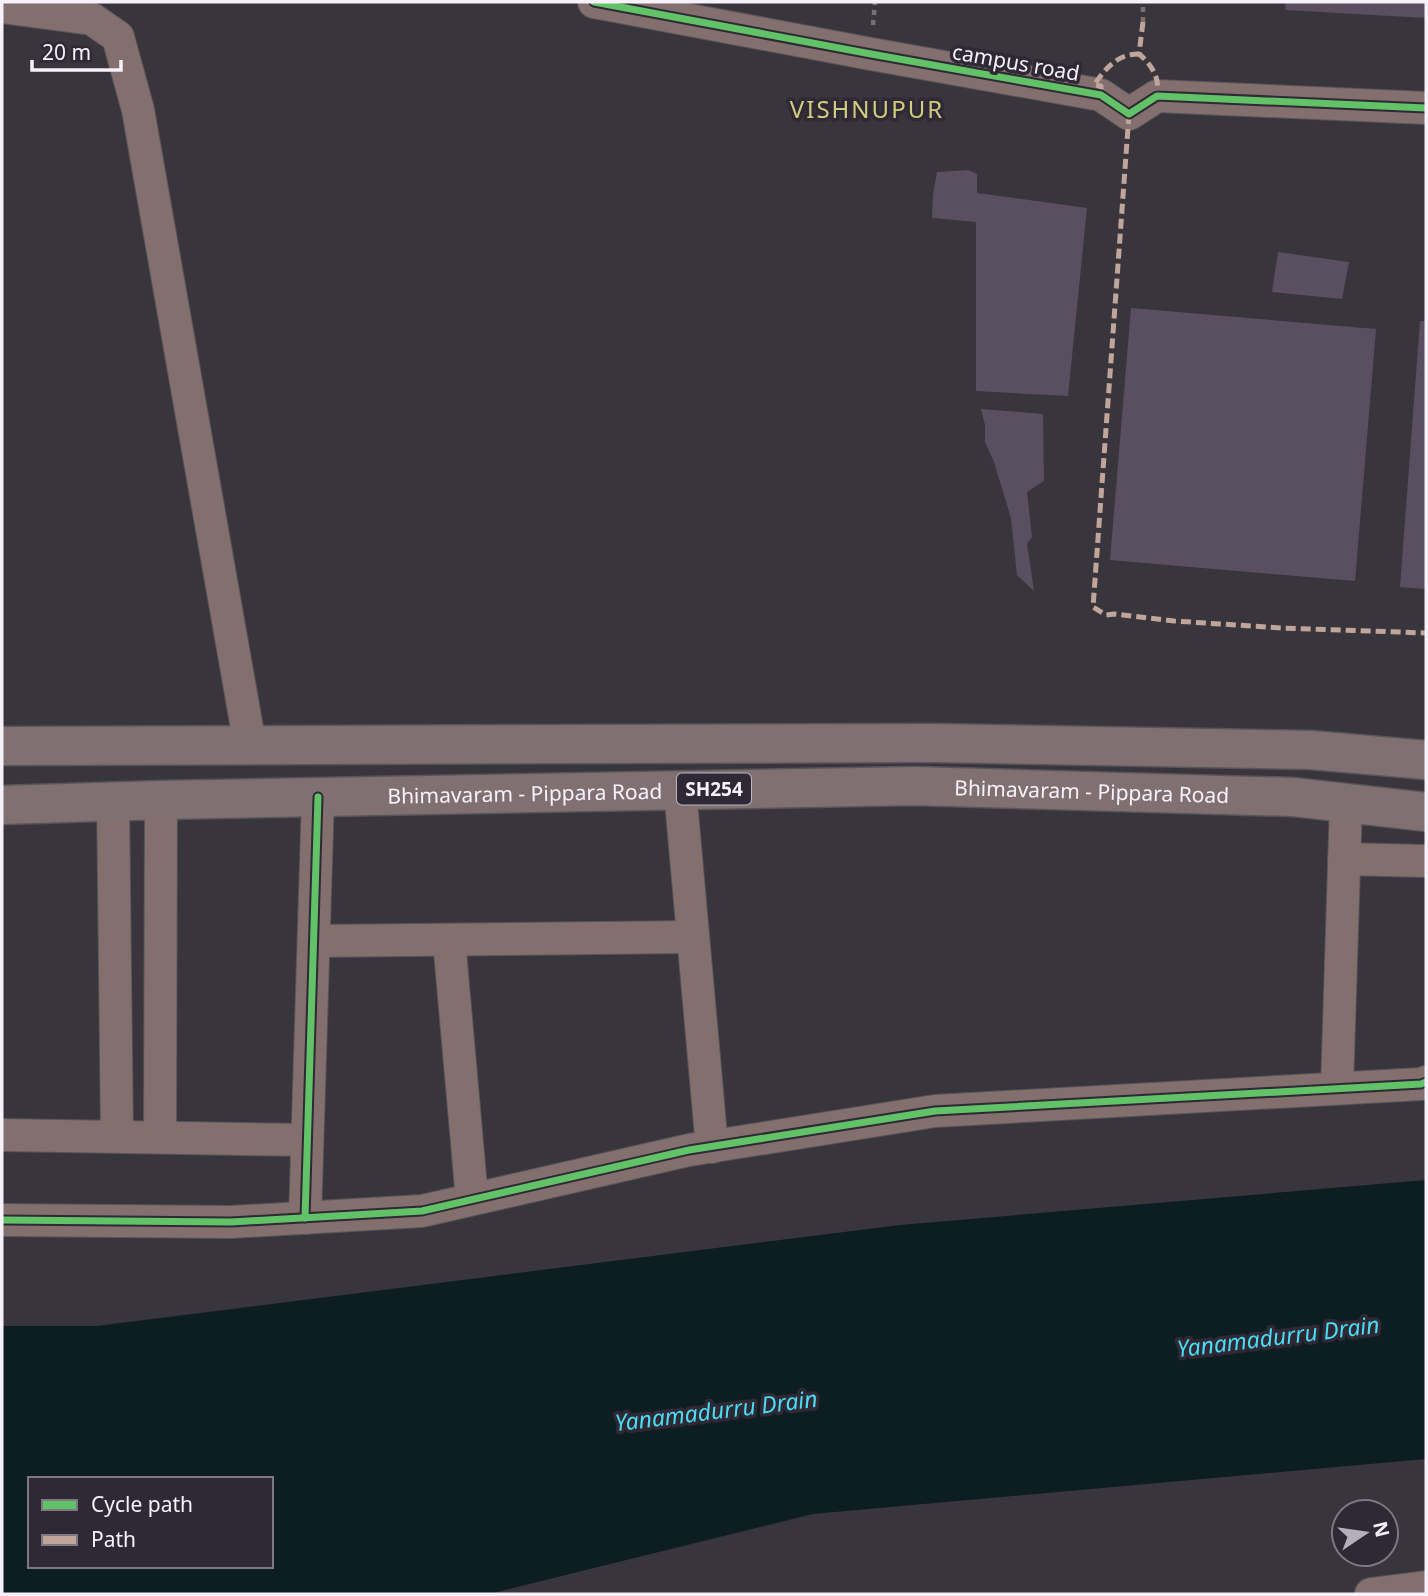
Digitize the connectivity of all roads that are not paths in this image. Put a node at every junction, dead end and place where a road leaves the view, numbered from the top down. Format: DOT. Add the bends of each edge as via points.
graph roads {
  1 [pos="594,2"];
  2 [pos="2,7"];
  3 [pos="1426,108"];
  4 [pos="250,745"];
  5 [pos="2,746"];
  6 [pos="1426,760"];
  7 [pos="680,790"];
  8 [pos="318,797"];
  9 [pos="161,800"];
  10 [pos="113,801"];
  11 [pos="1346,803"];
  12 [pos="2,805"];
  13 [pos="1426,812"];
  14 [pos="1344,859"];
  15 [pos="1426,861"];
  16 [pos="693,937"];
  17 [pos="449,940"];
  18 [pos="314,941"];
  19 [pos="1426,1082"];
  20 [pos="1336,1088"];
  21 [pos="2,1135"];
  22 [pos="117,1136"];
  23 [pos="160,1137"];
  24 [pos="307,1140"];
  25 [pos="712,1147"];
  26 [pos="472,1199"];
  27 [pos="305,1218"];
  28 [pos="2,1220"];
  29 [pos="1426,1587"];
  30 [pos="1371,1594"];
  1 -- 3 [label="street, campus road" via="1101,95 1129,114 1157,96"];
  2 -- 4 [label="street" via="92,19 118,37 138,110"];
  4 -- 5 [label="main road, Bhimavaram - Pippara Road / SH254"];
  4 -- 6 [label="main road, Bhimavaram - Pippara Road / SH254" via="934,743 1311,750"];
  7 -- 8 [label="main road, Bhimavaram - Pippara Road / SH254"];
  7 -- 11 [label="main road, Bhimavaram - Pippara Road / SH254" via="915,786 1293,797"];
  7 -- 16 [label="street"];
  8 -- 9 [label="main road, Bhimavaram - Pippara Road / SH254"];
  8 -- 18 [label="street"];
  9 -- 10 [label="main road, Bhimavaram - Pippara Road / SH254"];
  9 -- 23 [label="street"];
  10 -- 12 [label="main road, Bhimavaram - Pippara Road / SH254"];
  10 -- 22 [label="street"];
  11 -- 13 [label="main road, Bhimavaram - Pippara Road / SH254"];
  11 -- 14 [label="street"];
  14 -- 15 [label="street"];
  14 -- 20 [label="street"];
  16 -- 17 [label="street"];
  16 -- 25 [label="street"];
  17 -- 18 [label="street"];
  17 -- 26 [label="street"];
  18 -- 24 [label="street"];
  19 -- 20 [label="street"];
  20 -- 25 [label="street" via="935,1111"];
  21 -- 22 [label="street"];
  22 -- 23 [label="street"];
  23 -- 24 [label="street"];
  24 -- 27 [label="street"];
  25 -- 26 [label="street"];
  26 -- 27 [label="street" via="422,1211"];
  27 -- 28 [label="street" via="231,1222"];
  29 -- 30 [label="street"];
}
